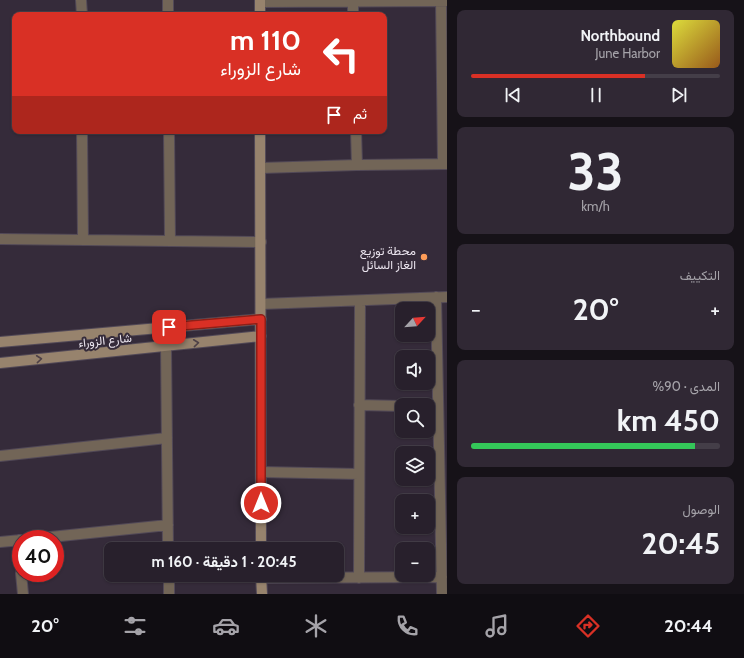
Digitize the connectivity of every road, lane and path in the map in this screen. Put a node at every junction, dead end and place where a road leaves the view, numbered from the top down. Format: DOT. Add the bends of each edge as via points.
graph roads {
  1 [pos="82,0"];
  2 [pos="168,0"];
  3 [pos="260,1"];
  4 [pos="443,1"];
  5 [pos="353,2"];
  6 [pos="82,12"];
  7 [pos="168,12"];
  8 [pos="260,12"];
  9 [pos="353,12"];
  10 [pos="82,134"];
  11 [pos="169,134"];
  12 [pos="260,134"];
  13 [pos="356,134"];
  14 [pos="445,164"];
  15 [pos="357,165"];
  16 [pos="260,168"];
  17 [pos="0,239"];
  18 [pos="83,240"];
  19 [pos="170,241"];
  20 [pos="261,242"];
  21 [pos="436,297"];
  22 [pos="447,297"];
  23 [pos="360,300"];
  24 [pos="261,304"];
  25 [pos="261,319"];
  26 [pos="261,336"];
  27 [pos="0,342"];
  28 [pos="166,346"];
  29 [pos="0,363"];
  30 [pos="433,398"];
  31 [pos="359,405"];
  32 [pos="395,406"];
  33 [pos="168,438"];
  34 [pos="435,438"];
  35 [pos="0,456"];
  36 [pos="261,472"];
  37 [pos="359,474"];
  38 [pos="168,525"];
  39 [pos="64,536"];
  40 [pos="12,541"];
  41 [pos="0,542"];
  42 [pos="168,542"];
  43 [pos="261,542"];
  44 [pos="442,577"];
  45 [pos="344,578"];
  46 [pos="359,578"];
  47 [pos="22,582"];
  48 [pos="169,582"];
  49 [pos="262,582"];
  50 [pos="23,594"];
  51 [pos="169,594"];
  52 [pos="262,594"];
  53 [pos="442,594"];
  1 -- 6 [label="street"];
  2 -- 7 [label="street"];
  3 -- 5 [label="street"];
  3 -- 8 [label="street"];
  4 -- 5 [label="street"];
  4 -- 14 [label="street"];
  5 -- 9 [label="street"];
  10 -- 18 [label="street"];
  11 -- 19 [label="street"];
  12 -- 16 [label="street"];
  13 -- 15 [label="street"];
  14 -- 15 [label="street"];
  15 -- 16 [label="street"];
  16 -- 20 [label="street"];
  17 -- 18 [label="street"];
  18 -- 19 [label="street"];
  19 -- 20 [label="street"];
  20 -- 24 [label="street"];
  21 -- 22 [label="street"];
  21 -- 23 [label="street"];
  21 -- 30 [label="street"];
  23 -- 24 [label="street"];
  23 -- 31 [label="street"];
  24 -- 25 [label="street"];
  25 -- 26 [label="street"];
  25 -- 27 [label="street, شارع الزوراء"];
  28 -- 26 [label="street, شارع الزوراء, one-way"];
  26 -- 36 [label="street"];
  29 -- 28 [label="street, شارع الزوراء, one-way"];
  28 -- 33 [label="street"];
  31 -- 32 [label="street"];
  31 -- 37 [label="street"];
  33 -- 35 [label="street"];
  33 -- 38 [label="street"];
  34 -- 44 [label="street"];
  36 -- 37 [label="street"];
  36 -- 43 [label="street"];
  37 -- 46 [label="street"];
  38 -- 39 [label="street"];
  38 -- 42 [label="street"];
  40 -- 41 [label="street"];
  44 -- 46 [label="street"];
  44 -- 53 [label="street"];
  45 -- 46 [label="street"];
  47 -- 50 [label="street"];
  48 -- 51 [label="street"];
  49 -- 52 [label="street"];
}
